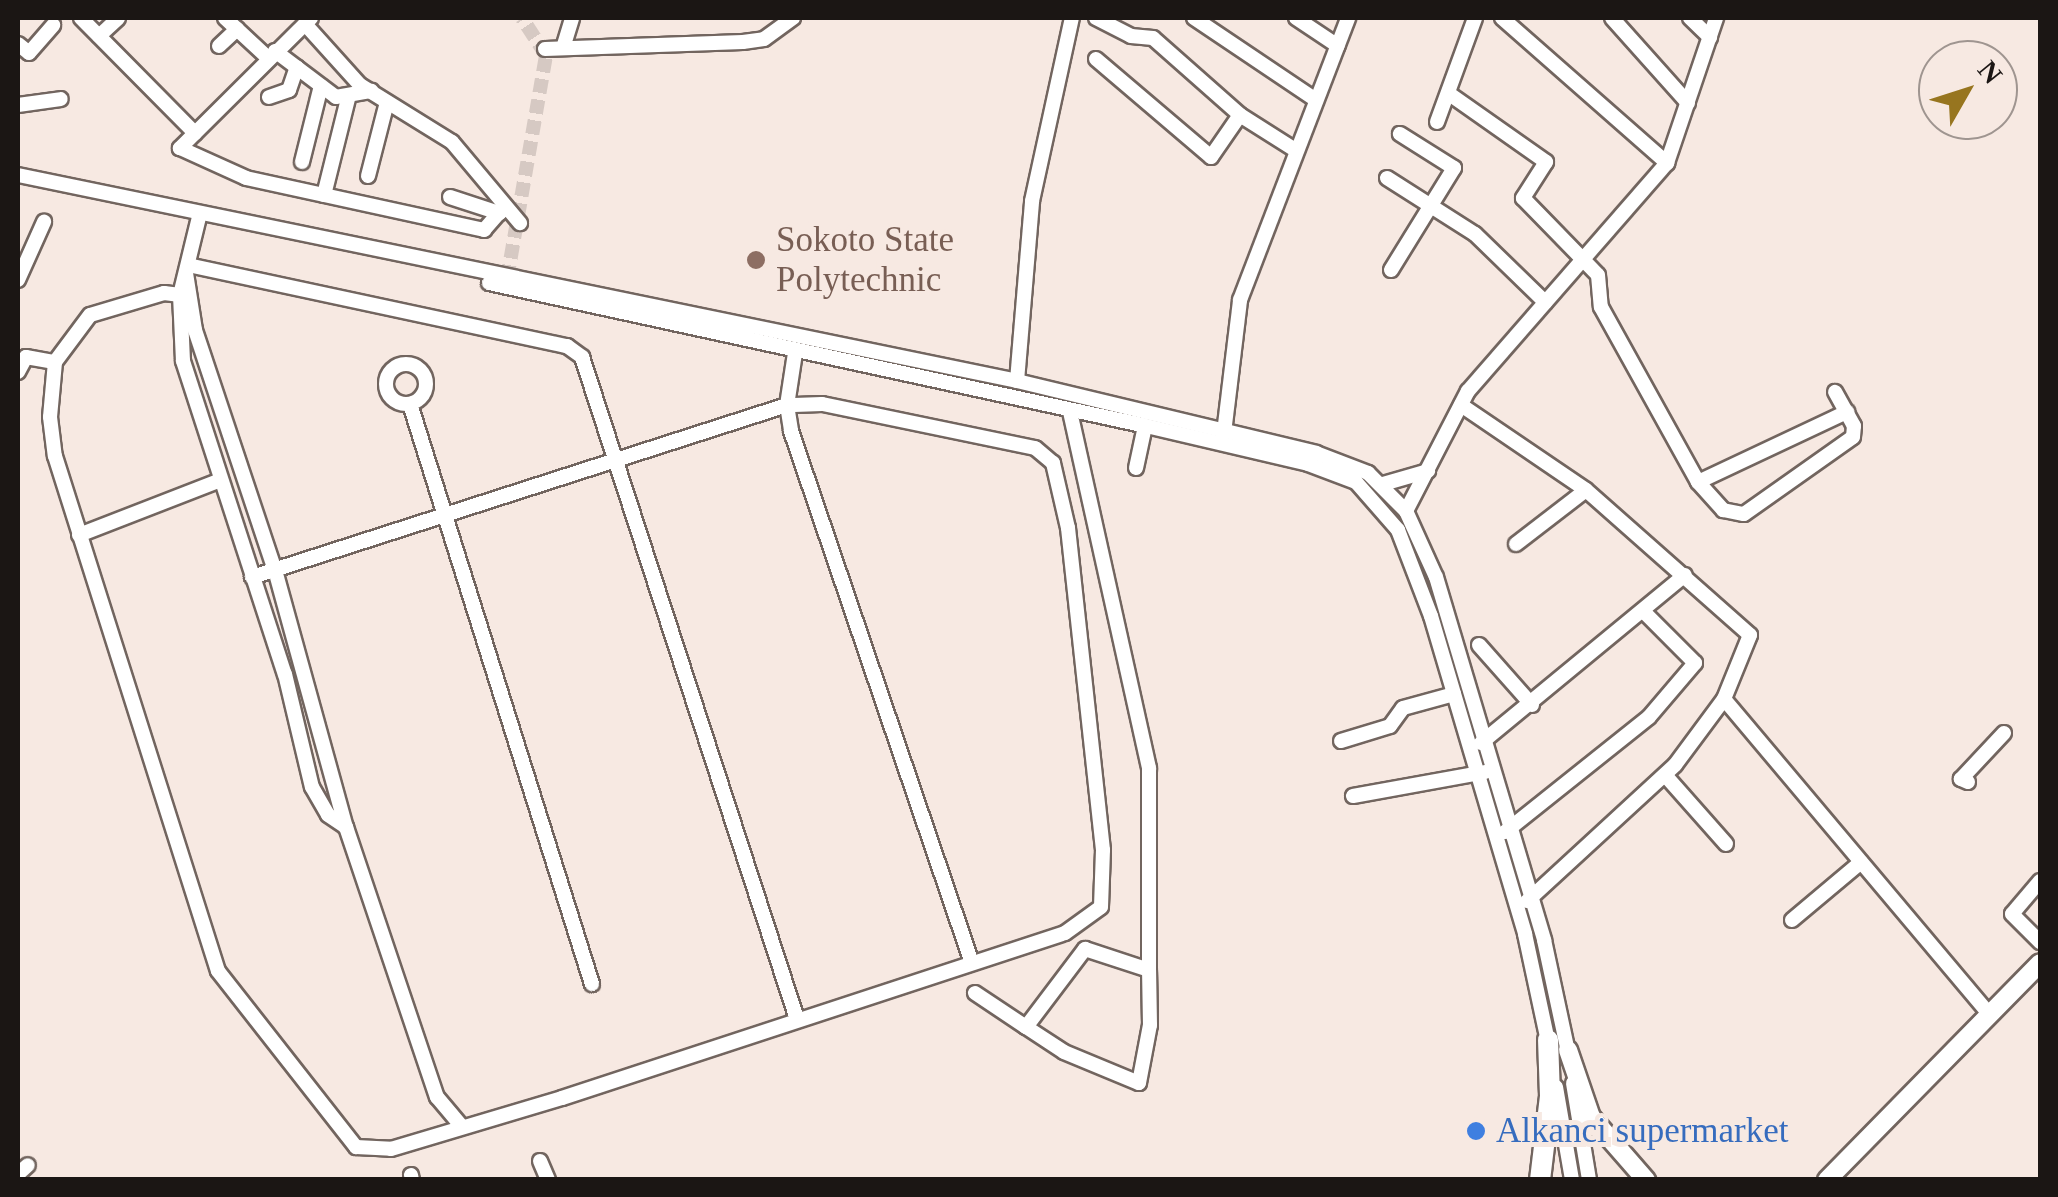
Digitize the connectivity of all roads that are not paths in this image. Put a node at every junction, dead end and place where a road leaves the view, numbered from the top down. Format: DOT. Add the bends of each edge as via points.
graph roads {
  1 [pos="81,18"];
  2 [pos="118,18"];
  3 [pos="572,18"];
  4 [pos="793,18"];
  5 [pos="1072,18"];
  6 [pos="1096,18"];
  7 [pos="1194,18"];
  8 [pos="1296,18"];
  9 [pos="1348,18"];
  10 [pos="1475,18"];
  11 [pos="1502,18"];
  12 [pos="1612,18"];
  13 [pos="1690,18"];
  14 [pos="1716,18"];
  15 [pos="308,20"];
  16 [pos="230,21"];
  17 [pos="52,25"];
  18 [pos="99,36"];
  19 [pos="1710,37"];
  20 [pos="18,44"];
  21 [pos="219,46"];
  22 [pos="1338,46"];
  23 [pos="563,48"];
  24 [pos="545,49"];
  25 [pos="272,54"];
  26 [pos="1096,59"];
  27 [pos="296,67"];
  28 [pos="321,86"];
  29 [pos="371,91"];
  30 [pos="1448,92"];
  31 [pos="269,97"];
  32 [pos="62,99"];
  33 [pos="348,99"];
  34 [pos="1316,100"];
  35 [pos="388,102"];
  36 [pos="1688,103"];
  37 [pos="18,105"];
  38 [pos="1240,116"];
  39 [pos="1437,122"];
  40 [pos="195,132"];
  41 [pos="1400,134"];
  42 [pos="1297,151"];
  43 [pos="302,162"];
  44 [pos="1666,163"];
  45 [pos="18,175"];
  46 [pos="368,176"];
  47 [pos="1387,178"];
  48 [pos="324,195"];
  49 [pos="450,197"];
  50 [pos="1429,206"];
  51 [pos="503,210"];
  52 [pos="200,213"];
  53 [pos="44,222"];
  54 [pos="520,223"];
  55 [pos="1586,258"];
  56 [pos="437,265"];
  57 [pos="187,269"];
  58 [pos="1392,270"];
  59 [pos="18,280"];
  60 [pos="180,295"];
  61 [pos="1545,302"];
  62 [pos="795,353"];
  63 [pos="55,362"];
  64 [pos="18,372"];
  65 [pos="1017,381"];
  66 [pos="1835,392"];
  67 [pos="410,404"];
  68 [pos="787,404"];
  69 [pos="1461,405"];
  70 [pos="1847,412"];
  71 [pos="1070,413"];
  72 [pos="1146,426"];
  73 [pos="1224,433"];
  74 [pos="618,460"];
  75 [pos="1136,468"];
  76 [pos="1428,471"];
  77 [pos="222,480"];
  78 [pos="1698,482"];
  79 [pos="1384,484"];
  80 [pos="1586,490"];
  81 [pos="1406,511"];
  82 [pos="446,514"];
  83 [pos="79,534"];
  84 [pos="1516,544"];
  85 [pos="275,570"];
  86 [pos="1685,575"];
  87 [pos="252,576"];
  88 [pos="1643,612"];
  89 [pos="1479,645"];
  90 [pos="1454,694"];
  91 [pos="1724,698"];
  92 [pos="1532,705"];
  93 [pos="2004,733"];
  94 [pos="1341,741"];
  95 [pos="1486,742"];
  96 [pos="1469,745"];
  97 [pos="1494,770"];
  98 [pos="1478,773"];
  99 [pos="1664,776"];
  100 [pos="1968,782"];
  101 [pos="1352,796"];
  102 [pos="346,827"];
  103 [pos="1512,830"];
  104 [pos="1496,835"];
  105 [pos="1726,844"];
  106 [pos="1860,862"];
  107 [pos="2040,882"];
  108 [pos="1524,901"];
  109 [pos="1792,920"];
  110 [pos="2040,942"];
  111 [pos="971,960"];
  112 [pos="2040,963"];
  113 [pos="1149,970"];
  114 [pos="2040,979"];
  115 [pos="592,984"];
  116 [pos="975,993"];
  117 [pos="796,1016"];
  118 [pos="1991,1016"];
  119 [pos="1026,1027"];
  120 [pos="1558,1045"];
  121 [pos="461,1126"];
  122 [pos="540,1161"];
  123 [pos="548,1180"];
  124 [pos="1540,1180"];
  125 [pos="1572,1180"];
  126 [pos="1589,1180"];
  127 [pos="1646,1180"];
  128 [pos="1828,1180"];
  129 [pos="1843,1180"];
  1 -- 18 [label="street"];
  2 -- 18 [label="street"];
  3 -- 23 [label="street"];
  4 -- 23 [label="street" via="764,39 743,42"];
  5 -- 65 [label="street" via="1032,201"];
  6 -- 38 [label="street" via="1131,36 1154,38"];
  7 -- 34 [label="street"];
  8 -- 22 [label="street"];
  9 -- 22 [label="street"];
  10 -- 30 [label="street"];
  11 -- 44 [label="street"];
  12 -- 36 [label="street"];
  13 -- 19 [label="street"];
  14 -- 19 [label="street"];
  15 -- 25 [label="street"];
  15 -- 29 [label="street"];
  16 -- 21 [label="street"];
  16 -- 25 [label="street"];
  17 -- 20 [label="street" via="29,53"];
  18 -- 40 [label="street"];
  19 -- 36 [label="street"];
  22 -- 34 [label="street"];
  23 -- 24 [label="street"];
  25 -- 27 [label="street"];
  25 -- 40 [label="street"];
  26 -- 38 [label="street" via="1211,156"];
  27 -- 28 [label="street"];
  27 -- 31 [label="street" via="290,90"];
  28 -- 33 [label="street"];
  28 -- 43 [label="street"];
  29 -- 33 [label="street"];
  29 -- 35 [label="street"];
  30 -- 39 [label="street"];
  30 -- 55 [label="street" via="1546,162 1523,198"];
  32 -- 37 [label="street"];
  33 -- 48 [label="street"];
  34 -- 42 [label="street"];
  35 -- 46 [label="street"];
  35 -- 51 [label="street" via="452,142"];
  36 -- 44 [label="street"];
  38 -- 42 [label="street"];
  40 -- 48 [label="street" via="180,148 246,178"];
  41 -- 50 [label="street" via="1454,168"];
  42 -- 73 [label="street" via="1240,300"];
  44 -- 55 [label="street"];
  45 -- 52 [label="street"];
  47 -- 50 [label="street"];
  48 -- 51 [label="street" via="484,230"];
  49 -- 51 [label="street"];
  50 -- 58 [label="street"];
  50 -- 61 [label="street" via="1474,234"];
  51 -- 54 [label="street"];
  52 -- 56 [label="street"];
  52 -- 57 [label="street"];
  53 -- 59 [label="street"];
  55 -- 61 [label="street"];
  55 -- 78 [label="street" via="1598,275 1601,307"];
  56 -- 62 [label="street" via="521,294"];
  56 -- 65 [label="street"];
  57 -- 60 [label="street"];
  57 -- 74 [label="street" via="573,349 589,368"];
  57 -- 85 [label="street" via="195,330"];
  60 -- 63 [label="street" via="164,293 90,315"];
  60 -- 77 [label="street" via="183,362"];
  61 -- 69 [label="street"];
  62 -- 68 [label="street"];
  62 -- 71 [label="street"];
  63 -- 64 [label="street" via="26,357"];
  63 -- 83 [label="street" via="50,417"];
  65 -- 73 [label="street"];
  66 -- 70 [label="street"];
  67 -- 82 [label="street"];
  68 -- 74 [label="street"];
  68 -- 111 [label="street"];
  68 -- 111 [label="street" via="822,404 1021,443 1050,455 1068,528 1106,887 1101,906 1085,923"];
  69 -- 76 [label="street"];
  69 -- 80 [label="street"];
  70 -- 78 [label="street"];
  70 -- 78 [label="street" via="1854,437 1744,514 1729,514"];
  71 -- 72 [label="street"];
  71 -- 113 [label="street" via="1149,768"];
  72 -- 75 [label="street"];
  72 -- 90 [label="street" via="1308,464 1366,490 1407,547"];
  73 -- 79 [label="street" via="1337,458"];
  74 -- 82 [label="street"];
  74 -- 117 [label="street" via="640,550"];
  76 -- 79 [label="street"];
  76 -- 81 [label="street"];
  77 -- 83 [label="street"];
  77 -- 87 [label="street"];
  79 -- 81 [label="street"];
  80 -- 84 [label="street"];
  80 -- 86 [label="street"];
  81 -- 95 [label="street" via="1436,577"];
  82 -- 85 [label="street"];
  82 -- 115 [label="street"];
  83 -- 121 [label="street" via="218,971 356,1147 390,1149"];
  85 -- 87 [label="street"];
  85 -- 102 [label="street"];
  86 -- 88 [label="street"];
  86 -- 91 [label="street" via="1750,634"];
  87 -- 102 [label="street" via="312,787 328,815"];
  88 -- 92 [label="street"];
  88 -- 103 [label="street" via="1695,663 1648,717"];
  89 -- 92 [label="street"];
  90 -- 94 [label="street" via="1402,708 1390,726"];
  90 -- 96 [label="street"];
  91 -- 99 [label="street"];
  91 -- 106 [label="street"];
  92 -- 95 [label="street"];
  93 -- 100 [label="street" via="1961,779"];
  95 -- 96 [label="street"];
  95 -- 97 [label="street"];
  96 -- 98 [label="street"];
  97 -- 98 [label="street"];
  97 -- 103 [label="street"];
  98 -- 101 [label="street"];
  98 -- 104 [label="street"];
  99 -- 105 [label="street"];
  99 -- 108 [label="street"];
  102 -- 121 [label="street" via="437,1098"];
  103 -- 104 [label="street"];
  103 -- 108 [label="street"];
  104 -- 108 [label="street"];
  106 -- 109 [label="street"];
  106 -- 118 [label="street"];
  107 -- 110 [label="street" via="2012,914"];
  108 -- 120 [label="street"];
  108 -- 120 [label="street"];
  111 -- 117 [label="street"];
  112 -- 118 [label="main road"];
  113 -- 119 [label="street" via="1085,949"];
  113 -- 119 [label="street" via="1150,1025 1139,1083 1064,1052"];
  114 -- 129 [label="main road"];
  116 -- 119 [label="street"];
  117 -- 121 [label="street"];
  118 -- 128 [label="main road"];
  120 -- 124 [label="highway"];
  120 -- 125 [label="street"];
  120 -- 126 [label="street"];
  120 -- 127 [label="main road" via="1591,1117"];
  122 -- 123 [label="street"];
}
